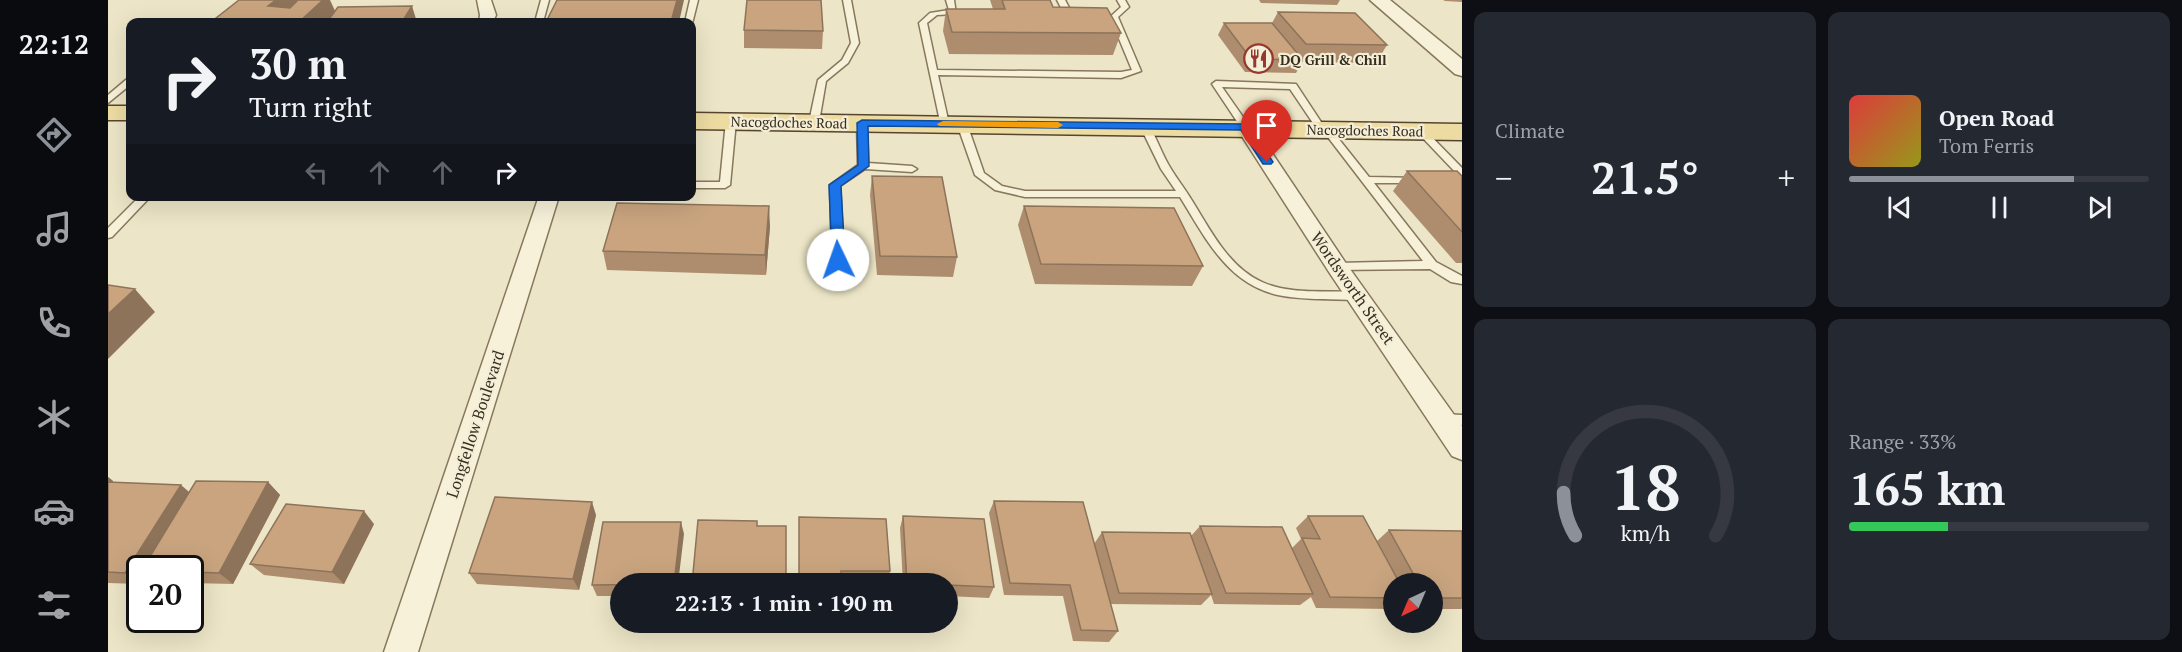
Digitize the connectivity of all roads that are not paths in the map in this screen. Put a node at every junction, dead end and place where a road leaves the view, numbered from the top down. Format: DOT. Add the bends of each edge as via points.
graph roads {
  1 [pos="484,0"];
  2 [pos="545,0"];
  3 [pos="694,0"];
  4 [pos="847,0"];
  5 [pos="950,0"];
  6 [pos="1061,0"];
  7 [pos="1121,0"];
  8 [pos="1379,0"];
  9 [pos="1081,17"];
  10 [pos="1103,17"];
  11 [pos="1114,17"];
  12 [pos="487,18"];
  13 [pos="540,18"];
  14 [pos="690,18"];
  15 [pos="933,72"];
  16 [pos="1460,72"];
  17 [pos="126,84"];
  18 [pos="108,100"];
  19 [pos="108,113"];
  20 [pos="126,113"];
  21 [pos="696,121"];
  22 [pos="731,121"];
  23 [pos="814,122"];
  24 [pos="862,123"];
  25 [pos="953,124"];
  26 [pos="1145,126"];
  27 [pos="1245,127"];
  28 [pos="1325,130"];
  29 [pos="1421,131"];
  30 [pos="1462,132"];
  31 [pos="863,166"];
  32 [pos="912,169"];
  33 [pos="1462,174"];
  34 [pos="1366,180"];
  35 [pos="1426,180"];
  36 [pos="1450,181"];
  37 [pos="1462,181"];
  38 [pos="696,185"];
  39 [pos="1183,194"];
  40 [pos="141,201"];
  41 [pos="547,201"];
  42 [pos="108,234"];
  43 [pos="838,260"];
  44 [pos="1432,265"];
  45 [pos="1337,267"];
  46 [pos="1462,280"];
  47 [pos="1357,296"];
  48 [pos="1453,419"];
  49 [pos="1462,448"];
  50 [pos="401,652"];
  1 -- 12 [label="street"];
  2 -- 13 [label="lane"];
  3 -- 14 [label="lane"];
  4 -- 23 [label="lane" via="855,43 845,61 822,80"];
  5 -- 15 [label="lane" via="953,12 929,15 923,23"];
  6 -- 9 [label="lane" via="1070,17"];
  7 -- 11 [label="lane" via="1125,7"];
  8 -- 16 [label="street"];
  10 -- 11 [label="lane"];
  11 -- 15 [label="lane" via="1137,71 1121,75"];
  15 -- 25 [label="lane"];
  17 -- 18 [label="lane"];
  19 -- 20 [label="main road"];
  21 -- 22 [label="main road, Nacogdoches Road"];
  22 -- 23 [label="main road, Nacogdoches Road"];
  22 -- 38 [label="lane" via="725,186"];
  23 -- 24 [label="main road, Nacogdoches Road"];
  24 -- 25 [label="main road, Nacogdoches Road"];
  24 -- 31 [label="lane"];
  25 -- 26 [label="main road, Nacogdoches Road"];
  25 -- 39 [label="lane" via="980,175 999,188 1025,195"];
  26 -- 27 [label="main road, Nacogdoches Road"];
  26 -- 39 [label="lane"];
  27 -- 28 [label="main road, Nacogdoches Road"];
  27 -- 28 [label="lane" via="1216,84 1293,86"];
  27 -- 45 [label="street, Wordsworth Street"];
  28 -- 29 [label="main road, Nacogdoches Road"];
  28 -- 34 [label="lane"];
  29 -- 30 [label="main road, Nacogdoches Road"];
  29 -- 33 [label="lane"];
  31 -- 32 [label="lane"];
  31 -- 43 [label="lane" via="835,185"];
  34 -- 35 [label="lane"];
  34 -- 44 [label="lane"];
  36 -- 37 [label="lane"];
  39 -- 47 [label="lane" via="1224,257 1255,284 1287,292"];
  40 -- 42 [label="lane"];
  41 -- 50 [label="street, Longfellow Boulevard"];
  44 -- 45 [label="lane"];
  44 -- 46 [label="lane"];
  45 -- 47 [label="street, Wordsworth Street"];
  47 -- 48 [label="street, Wordsworth Street"];
  48 -- 49 [label="street, Wordsworth Street"];
}
